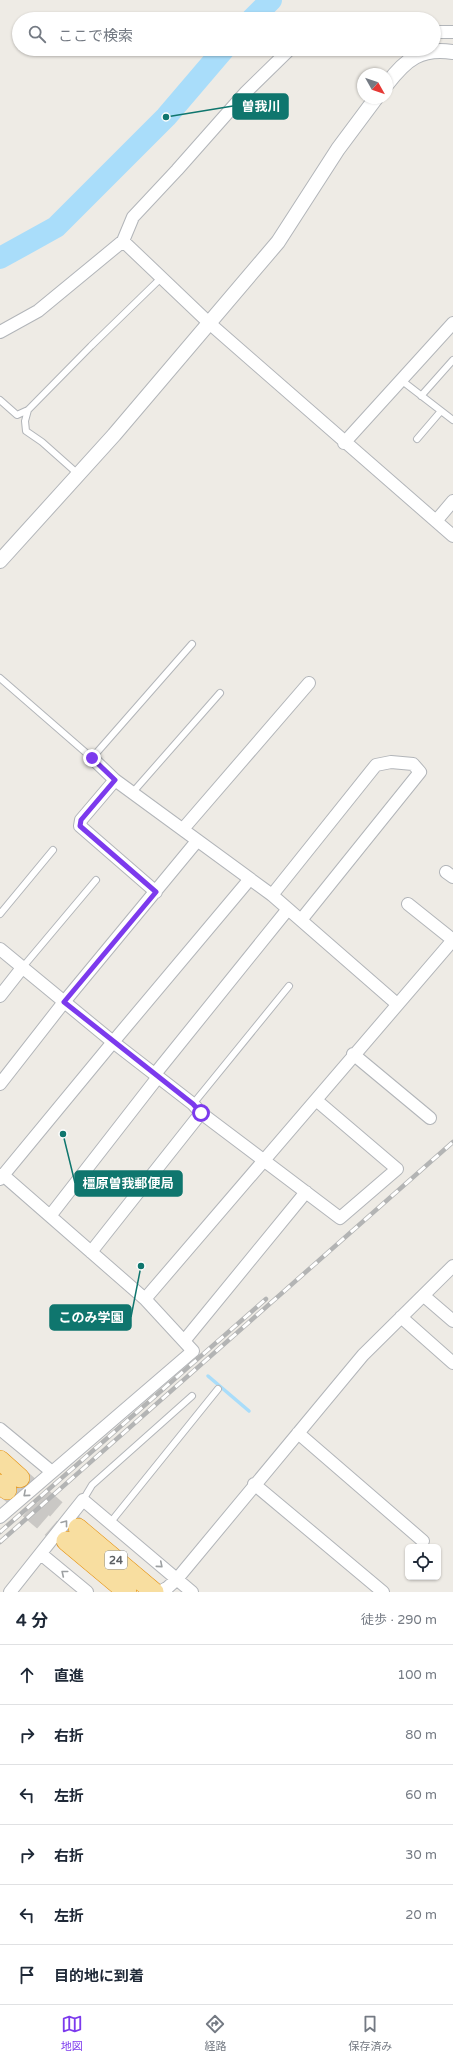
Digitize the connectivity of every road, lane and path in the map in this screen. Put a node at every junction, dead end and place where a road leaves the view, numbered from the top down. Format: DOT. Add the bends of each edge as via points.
graph roads {
  1 [pos="441,32"];
  2 [pos="453,32"];
  3 [pos="441,50"];
  4 [pos="453,52"];
  5 [pos="283,56"];
  6 [pos="416,56"];
  7 [pos="393,76"];
  8 [pos="372,104"];
  9 [pos="123,241"];
  10 [pos="161,278"];
  11 [pos="208,322"];
  12 [pos="453,323"];
  13 [pos="0,332"];
  14 [pos="453,360"];
  15 [pos="401,380"];
  16 [pos="422,396"];
  17 [pos="0,400"];
  18 [pos="28,410"];
  19 [pos="441,411"];
  20 [pos="453,420"];
  21 [pos="417,439"];
  22 [pos="344,443"];
  23 [pos="78,474"];
  24 [pos="453,501"];
  25 [pos="436,521"];
  26 [pos="453,536"];
  27 [pos="0,561"];
  28 [pos="192,644"];
  29 [pos="0,678"];
  30 [pos="309,683"];
  31 [pos="220,694"];
  32 [pos="92,758"];
  33 [pos="115,780"];
  34 [pos="132,792"];
  35 [pos="183,829"];
  36 [pos="197,841"];
  37 [pos="53,850"];
  38 [pos="96,880"];
  39 [pos="249,880"];
  40 [pos="156,892"];
  41 [pos="272,896"];
  42 [pos="408,904"];
  43 [pos="288,909"];
  44 [pos="0,914"];
  45 [pos="300,920"];
  46 [pos="453,940"];
  47 [pos="0,949"];
  48 [pos="22,968"];
  49 [pos="289,986"];
  50 [pos="0,996"];
  51 [pos="64,1002"];
  52 [pos="397,1004"];
  53 [pos="113,1042"];
  54 [pos="354,1054"];
  55 [pos="157,1075"];
  56 [pos="0,1084"];
  57 [pos="316,1100"];
  58 [pos="197,1109"];
  59 [pos="430,1118"];
  60 [pos="264,1159"];
  61 [pos="1,1176"];
  62 [pos="306,1192"];
  63 [pos="50,1216"];
  64 [pos="91,1252"];
  65 [pos="453,1266"];
  66 [pos="424,1296"];
  67 [pos="145,1299"];
  68 [pos="401,1317"];
  69 [pos="453,1321"];
  70 [pos="184,1341"];
  71 [pos="453,1363"];
  72 [pos="218,1390"];
  73 [pos="192,1396"];
  74 [pos="0,1429"];
  75 [pos="298,1433"];
  76 [pos="0,1460"];
  77 [pos="52,1472"];
  78 [pos="9,1484"];
  79 [pos="254,1484"];
  80 [pos="83,1500"];
  81 [pos="0,1517"];
  82 [pos="110,1523"];
  83 [pos="423,1541"];
  84 [pos="41,1554"];
  85 [pos="177,1579"];
  86 [pos="161,1591"];
  87 [pos="10,1592"];
  88 [pos="87,1592"];
  89 [pos="127,1592"];
  90 [pos="192,1592"];
  91 [pos="383,1592"];
  1 -- 2 [label="street"];
  3 -- 4 [label="street"];
  5 -- 9 [label="street" via="246,92 133,217"];
  6 -- 7 [label="street" via="400,67"];
  8 -- 11 [label="street" via="338,149 278,242"];
  9 -- 10 [label="street"];
  9 -- 13 [label="street" via="38,311"];
  10 -- 11 [label="street"];
  10 -- 18 [label="lane"];
  11 -- 22 [label="street"];
  11 -- 23 [label="street" via="114,435"];
  12 -- 15 [label="street"];
  14 -- 16 [label="lane"];
  15 -- 16 [label="lane"];
  15 -- 22 [label="street"];
  16 -- 19 [label="lane"];
  17 -- 18 [label="lane" via="17,415"];
  18 -- 23 [label="lane" via="26,431"];
  19 -- 20 [label="lane"];
  19 -- 21 [label="lane"];
  22 -- 25 [label="street"];
  23 -- 27 [label="street"];
  24 -- 25 [label="street"];
  25 -- 26 [label="street"];
  28 -- 32 [label="lane"];
  29 -- 32 [label="lane"];
  30 -- 35 [label="street"];
  31 -- 34 [label="lane"];
  32 -- 33 [label="street"];
  33 -- 34 [label="street"];
  33 -- 40 [label="street" via="81,820 80,826"];
  34 -- 35 [label="street"];
  35 -- 36 [label="street"];
  36 -- 39 [label="street"];
  36 -- 40 [label="street"];
  37 -- 44 [label="lane"];
  38 -- 48 [label="lane"];
  39 -- 41 [label="street"];
  39 -- 53 [label="street"];
  40 -- 51 [label="street"];
  41 -- 43 [label="street"];
  41 -- 45 [label="street" via="376,765 391,762 413,764 420,772"];
  42 -- 46 [label="street"];
  43 -- 45 [label="street"];
  43 -- 55 [label="street"];
  45 -- 52 [label="street"];
  46 -- 52 [label="street"];
  47 -- 48 [label="street"];
  48 -- 50 [label="street"];
  48 -- 51 [label="street"];
  49 -- 58 [label="lane"];
  51 -- 53 [label="street"];
  51 -- 56 [label="street"];
  52 -- 54 [label="street"];
  53 -- 55 [label="street"];
  53 -- 61 [label="street"];
  54 -- 57 [label="street"];
  54 -- 59 [label="street"];
  55 -- 58 [label="street"];
  55 -- 63 [label="street"];
  57 -- 60 [label="street"];
  57 -- 62 [label="street" via="397,1169 340,1218"];
  58 -- 60 [label="street"];
  58 -- 64 [label="street"];
  60 -- 62 [label="street"];
  60 -- 67 [label="street"];
  61 -- 63 [label="street"];
  62 -- 70 [label="street"];
  63 -- 64 [label="street"];
  64 -- 67 [label="street"];
  65 -- 66 [label="street"];
  66 -- 68 [label="street"];
  66 -- 69 [label="street"];
  67 -- 70 [label="street"];
  68 -- 71 [label="street"];
  68 -- 75 [label="street" via="363,1354"];
  70 -- 77 [label="street" via="193,1351"];
  72 -- 82 [label="lane"];
  73 -- 80 [label="lane" via="92,1484"];
  74 -- 77 [label="street"];
  75 -- 79 [label="street"];
  75 -- 83 [label="street"];
  76 -- 78 [label="highway"];
  77 -- 81 [label="street, one-way"];
  79 -- 85 [label="street"];
  79 -- 91 [label="street"];
  80 -- 82 [label="street"];
  84 -- 80 [label="street, one-way"];
  82 -- 85 [label="street, one-way"];
  84 -- 87 [label="street"];
  88 -- 84 [label="street, one-way"];
  85 -- 86 [label="street"];
  85 -- 90 [label="street"];
  86 -- 89 [label="highway, 24" via="72,1535"];
}
